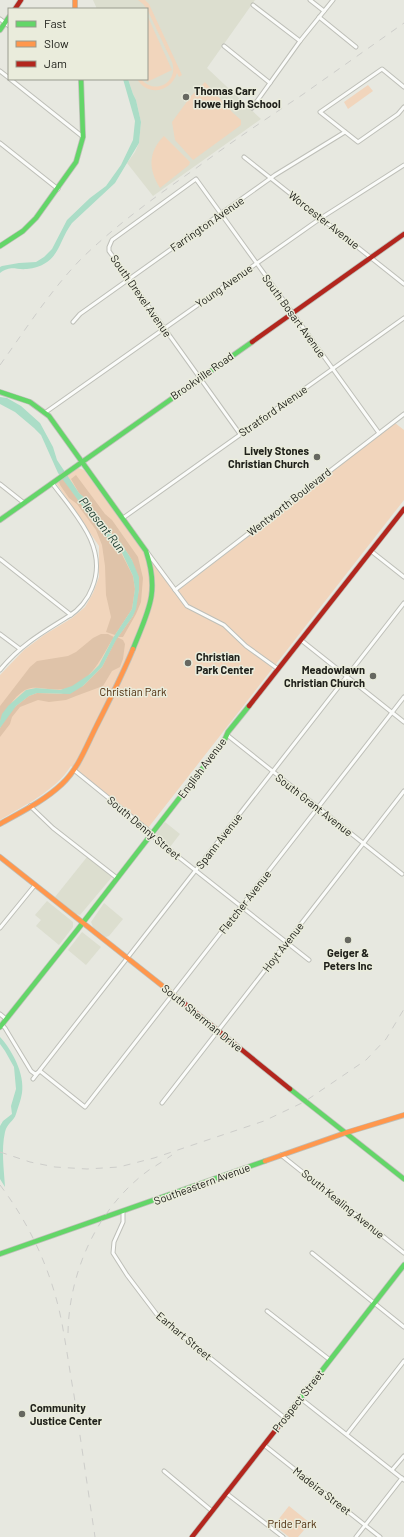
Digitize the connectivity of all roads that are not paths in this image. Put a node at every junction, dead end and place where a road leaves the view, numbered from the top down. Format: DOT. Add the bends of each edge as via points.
graph roads {
  1 [pos="310,0"];
  2 [pos="333,0"];
  3 [pos="253,5"];
  4 [pos="324,11"];
  5 [pos="319,18"];
  6 [pos="0,19"];
  7 [pos="7,24"];
  8 [pos="0,30"];
  9 [pos="300,41"];
  10 [pos="224,46"];
  11 [pos="356,47"];
  12 [pos="0,71"];
  13 [pos="8,78"];
  14 [pos="10,80"];
  15 [pos="81,81"];
  16 [pos="270,83"];
  17 [pos="404,87"];
  18 [pos="404,107"];
  19 [pos="252,108"];
  20 [pos="345,132"];
  21 [pos="83,137"];
  22 [pos="0,143"];
  23 [pos="244,157"];
  24 [pos="404,165"];
  25 [pos="271,178"];
  26 [pos="196,179"];
  27 [pos="58,189"];
  28 [pos="221,214"];
  29 [pos="321,218"];
  30 [pos="404,234"];
  31 [pos="0,246"];
  32 [pos="370,257"];
  33 [pos="256,263"];
  34 [pos="128,279"];
  35 [pos="404,284"];
  36 [pos="292,313"];
  37 [pos="404,318"];
  38 [pos="74,322"];
  39 [pos="164,329"];
  40 [pos="333,369"];
  41 [pos="199,378"];
  42 [pos="0,392"];
  43 [pos="46,412"];
  44 [pos="404,414"];
  45 [pos="379,433"];
  46 [pos="240,434"];
  47 [pos="82,461"];
  48 [pos="52,483"];
  49 [pos="0,484"];
  50 [pos="24,503"];
  51 [pos="404,509"];
  52 [pos="122,518"];
  53 [pos="0,520"];
  54 [pos="146,550"];
  55 [pos="371,551"];
  56 [pos="0,559"];
  57 [pos="404,577"];
  58 [pos="175,590"];
  59 [pos="404,604"];
  60 [pos="71,615"];
  61 [pos="0,634"];
  62 [pos="301,640"];
  63 [pos="20,649"];
  64 [pos="278,669"];
  65 [pos="0,670"];
  66 [pos="347,676"];
  67 [pos="404,697"];
  68 [pos="392,713"];
  69 [pos="404,722"];
  70 [pos="227,735"];
  71 [pos="74,770"];
  72 [pos="273,772"];
  73 [pos="404,792"];
  74 [pos="30,806"];
  75 [pos="318,808"];
  76 [pos="0,824"];
  77 [pos="151,834"];
  78 [pos="364,844"];
  79 [pos="0,858"];
  80 [pos="196,871"];
  81 [pos="402,874"];
  82 [pos="117,878"];
  83 [pos="35,885"];
  84 [pos="241,907"];
  85 [pos="83,923"];
  86 [pos="0,928"];
  87 [pos="287,943"];
  88 [pos="128,959"];
  89 [pos="309,960"];
  90 [pos="173,995"];
  91 [pos="0,1014"];
  92 [pos="6,1019"];
  93 [pos="1,1026"];
  94 [pos="218,1031"];
  95 [pos="40,1071"];
  96 [pos="34,1079"];
  97 [pos="162,1103"];
  98 [pos="404,1115"];
  99 [pos="345,1133"];
  100 [pos="281,1155"];
  101 [pos="404,1179"];
  102 [pos="123,1211"];
  103 [pos="312,1253"];
  104 [pos="404,1253"];
  105 [pos="0,1254"];
  106 [pos="404,1266"];
  107 [pos="374,1303"];
  108 [pos="267,1311"];
  109 [pos="404,1327"];
  110 [pos="330,1360"];
  111 [pos="404,1361"];
  112 [pos="300,1398"];
  113 [pos="285,1418"];
  114 [pos="347,1434"];
  115 [pos="264,1445"];
  116 [pos="404,1456"];
  117 [pos="392,1470"];
  118 [pos="164,1471"];
  119 [pos="403,1479"];
  120 [pos="226,1493"];
  121 [pos="212,1511"];
  122 [pos="365,1525"];
  123 [pos="192,1537"];
  124 [pos="283,1537"];
  125 [pos="356,1537"];
  126 [pos="380,1537"];
  1 -- 4 [label="street"];
  2 -- 4 [label="street"];
  3 -- 9 [label="street"];
  4 -- 5 [label="street"];
  5 -- 9 [label="street"];
  5 -- 11 [label="street"];
  6 -- 7 [label="street"];
  7 -- 8 [label="main road"];
  9 -- 16 [label="street"];
  10 -- 16 [label="street"];
  12 -- 13 [label="street"];
  14 -- 21 [label="street"];
  15 -- 21 [label="main road"];
  16 -- 19 [label="street"];
  17 -- 20 [label="street" via="382,70 320,112"];
  18 -- 20 [label="street" via="358,142"];
  20 -- 25 [label="street, Farrington Avenue"];
  21 -- 27 [label="main road" via="76,162"];
  22 -- 27 [label="street"];
  23 -- 25 [label="street, Worcester Avenue"];
  24 -- 29 [label="street, Young Avenue"];
  25 -- 28 [label="street, Farrington Avenue"];
  25 -- 29 [label="street, Worcester Avenue"];
  26 -- 28 [label="street, South Bosart Avenue"];
  26 -- 34 [label="street, South Drexel Avenue" via="112,240 109,251"];
  27 -- 31 [label="main road" via="32,222"];
  28 -- 33 [label="street, South Bosart Avenue"];
  28 -- 34 [label="street, Farrington Avenue"];
  29 -- 32 [label="street, Worcester Avenue"];
  29 -- 33 [label="street, Young Avenue"];
  30 -- 32 [label="main road, Brookville Road"];
  32 -- 35 [label="street, Worcester Avenue"];
  32 -- 36 [label="main road, Brookville Road"];
  33 -- 36 [label="street, South Bosart Avenue"];
  33 -- 39 [label="street, Young Avenue"];
  34 -- 38 [label="street, Farrington Avenue" via="80,314"];
  34 -- 39 [label="street, South Drexel Avenue"];
  36 -- 40 [label="street, South Bosart Avenue"];
  36 -- 41 [label="main road, Brookville Road"];
  37 -- 40 [label="street, Stratford Avenue"];
  39 -- 41 [label="street, South Drexel Avenue"];
  39 -- 43 [label="street, Young Avenue"];
  40 -- 45 [label="street, South Bosart Avenue"];
  40 -- 46 [label="street, Stratford Avenue"];
  41 -- 46 [label="street, South Drexel Avenue"];
  41 -- 47 [label="main road, Brookville Road"];
  42 -- 43 [label="main road" via="28,401"];
  43 -- 47 [label="main road"];
  44 -- 45 [label="street, Wentworth Boulevard"];
  45 -- 58 [label="street, Wentworth Boulevard"];
  46 -- 52 [label="street, Stratford Avenue"];
  47 -- 48 [label="main road, Brookville Road"];
  47 -- 52 [label="main road"];
  48 -- 50 [label="main road, Brookville Road"];
  48 -- 60 [label="street" via="94,544 97,558 92,589 85,601"];
  49 -- 50 [label="street"];
  50 -- 53 [label="main road, Brookville Road"];
  51 -- 55 [label="main road, English Avenue"];
  52 -- 54 [label="main road"];
  54 -- 58 [label="street"];
  54 -- 71 [label="main road" via="151,565 153,586 146,617 112,695"];
  55 -- 57 [label="street"];
  55 -- 62 [label="main road, English Avenue"];
  56 -- 60 [label="street"];
  58 -- 64 [label="street" via="187,606 224,625 246,646"];
  59 -- 66 [label="street, Spann Avenue"];
  60 -- 63 [label="street"];
  61 -- 63 [label="street"];
  62 -- 64 [label="main road, English Avenue"];
  62 -- 66 [label="street"];
  63 -- 65 [label="street"];
  64 -- 70 [label="main road, English Avenue"];
  66 -- 68 [label="street"];
  66 -- 72 [label="street, Spann Avenue"];
  67 -- 68 [label="street, Fletcher Avenue"];
  68 -- 69 [label="street"];
  68 -- 75 [label="street, Fletcher Avenue"];
  70 -- 72 [label="street, South Grant Avenue"];
  70 -- 77 [label="main road, English Avenue"];
  71 -- 74 [label="main road" via="56,789"];
  71 -- 77 [label="street, South Denny Street"];
  72 -- 75 [label="street, South Grant Avenue"];
  72 -- 80 [label="street, Spann Avenue"];
  73 -- 78 [label="street, Hoyt Avenue"];
  74 -- 76 [label="main road"];
  74 -- 82 [label="street" via="53,828"];
  75 -- 78 [label="street, South Grant Avenue"];
  75 -- 84 [label="street, Fletcher Avenue"];
  77 -- 80 [label="street, South Denny Street"];
  77 -- 82 [label="main road, English Avenue"];
  78 -- 81 [label="street, South Grant Avenue"];
  78 -- 87 [label="street, Hoyt Avenue"];
  79 -- 83 [label="main road, South Sherman Drive"];
  80 -- 84 [label="street, South Denny Street"];
  80 -- 88 [label="street, Spann Avenue"];
  82 -- 85 [label="main road, English Avenue"];
  83 -- 85 [label="main road, South Sherman Drive"];
  83 -- 86 [label="street"];
  84 -- 87 [label="street, South Denny Street"];
  84 -- 90 [label="street, Fletcher Avenue"];
  85 -- 88 [label="main road, South Sherman Drive"];
  85 -- 92 [label="main road, English Avenue"];
  87 -- 89 [label="street, South Denny Street"];
  87 -- 94 [label="street, Hoyt Avenue"];
  88 -- 90 [label="main road, South Sherman Drive"];
  88 -- 95 [label="street, Spann Avenue"];
  90 -- 94 [label="main road, South Sherman Drive"];
  90 -- 95 [label="street, Fletcher Avenue" via="85,1107"];
  91 -- 92 [label="street"];
  92 -- 93 [label="main road, English Avenue"];
  93 -- 95 [label="street" via="5,1028 32,1072 35,1074"];
  94 -- 97 [label="street, Hoyt Avenue"];
  94 -- 99 [label="main road, South Sherman Drive"];
  95 -- 96 [label="street, Spann Avenue"];
  98 -- 99 [label="main road, Southeastern Avenue"];
  99 -- 100 [label="main road, Southeastern Avenue"];
  99 -- 101 [label="main road, South Sherman Drive"];
  100 -- 102 [label="main road, Southeastern Avenue"];
  100 -- 104 [label="street, South Kealing Avenue"];
  102 -- 105 [label="main road, Southeastern Avenue"];
  102 -- 113 [label="street, Earhart Street" via="123,1222 114,1242 113,1253 158,1316"];
  103 -- 107 [label="street"];
  106 -- 107 [label="main road, Prospect Street"];
  107 -- 109 [label="street"];
  107 -- 110 [label="main road, Prospect Street"];
  108 -- 110 [label="street"];
  110 -- 112 [label="main road, Prospect Street"];
  111 -- 114 [label="street"];
  112 -- 113 [label="main road, Prospect Street"];
  112 -- 114 [label="street"];
  113 -- 115 [label="main road, Prospect Street"];
  114 -- 117 [label="street"];
  115 -- 120 [label="main road, Prospect Street"];
  115 -- 122 [label="street, Madeira Street"];
  116 -- 117 [label="street"];
  117 -- 119 [label="street"];
  118 -- 121 [label="street"];
  119 -- 122 [label="street"];
  120 -- 121 [label="main road, Prospect Street"];
  120 -- 124 [label="street"];
  121 -- 123 [label="main road, Prospect Street"];
  122 -- 125 [label="street"];
  122 -- 126 [label="street, Madeira Street"];
}
